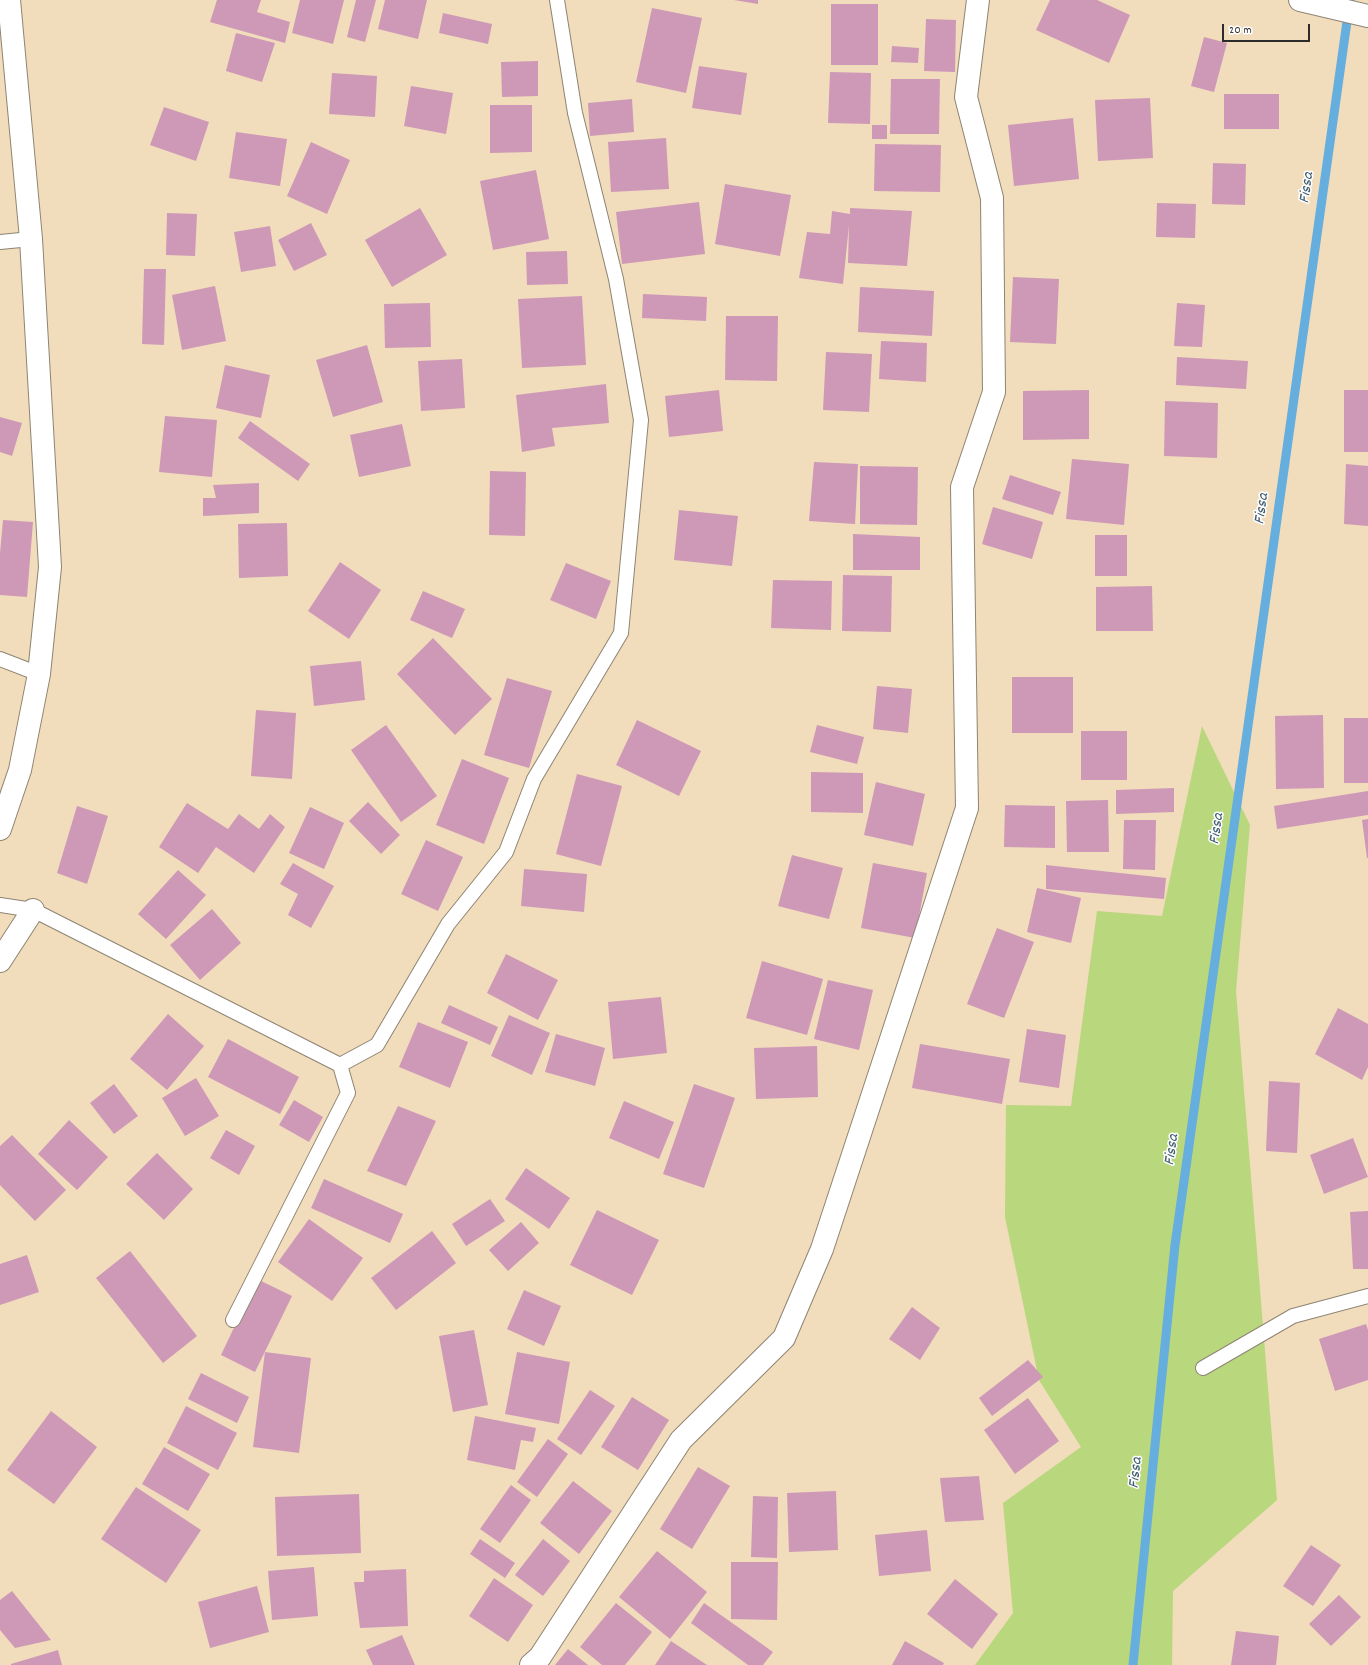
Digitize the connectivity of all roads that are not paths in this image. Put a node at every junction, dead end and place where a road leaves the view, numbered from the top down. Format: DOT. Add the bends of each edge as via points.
graph roads {
  1 [pos="9,0"];
  2 [pos="557,0"];
  3 [pos="978,0"];
  4 [pos="1300,0"];
  5 [pos="1365,15"];
  6 [pos="31,239"];
  7 [pos="0,242"];
  8 [pos="0,659"];
  9 [pos="39,674"];
  10 [pos="0,829"];
  11 [pos="0,905"];
  12 [pos="33,910"];
  13 [pos="0,961"];
  14 [pos="340,1065"];
  15 [pos="1368,1296"];
  16 [pos="233,1320"];
  17 [pos="1203,1368"];
  18 [pos="531,1665"];
  1 -- 6 [label="street"];
  2 -- 14 [label="lane" via="575,113 616,279 641,420 621,632 534,779 506,852 448,924 377,1045"];
  3 -- 18 [label="street" via="966,97 992,198 994,392 962,487 967,808 822,1249 784,1338 681,1440 540,1657"];
  4 -- 5 [label="street"];
  6 -- 7 [label="lane"];
  6 -- 9 [label="street" via="50,568"];
  8 -- 9 [label="lane"];
  9 -- 10 [label="street" via="20,770"];
  11 -- 12 [label="lane"];
  12 -- 13 [label="street"];
  12 -- 14 [label="lane"];
  14 -- 16 [label="lane" via="348,1093"];
  15 -- 17 [label="lane" via="1293,1316"];
}
